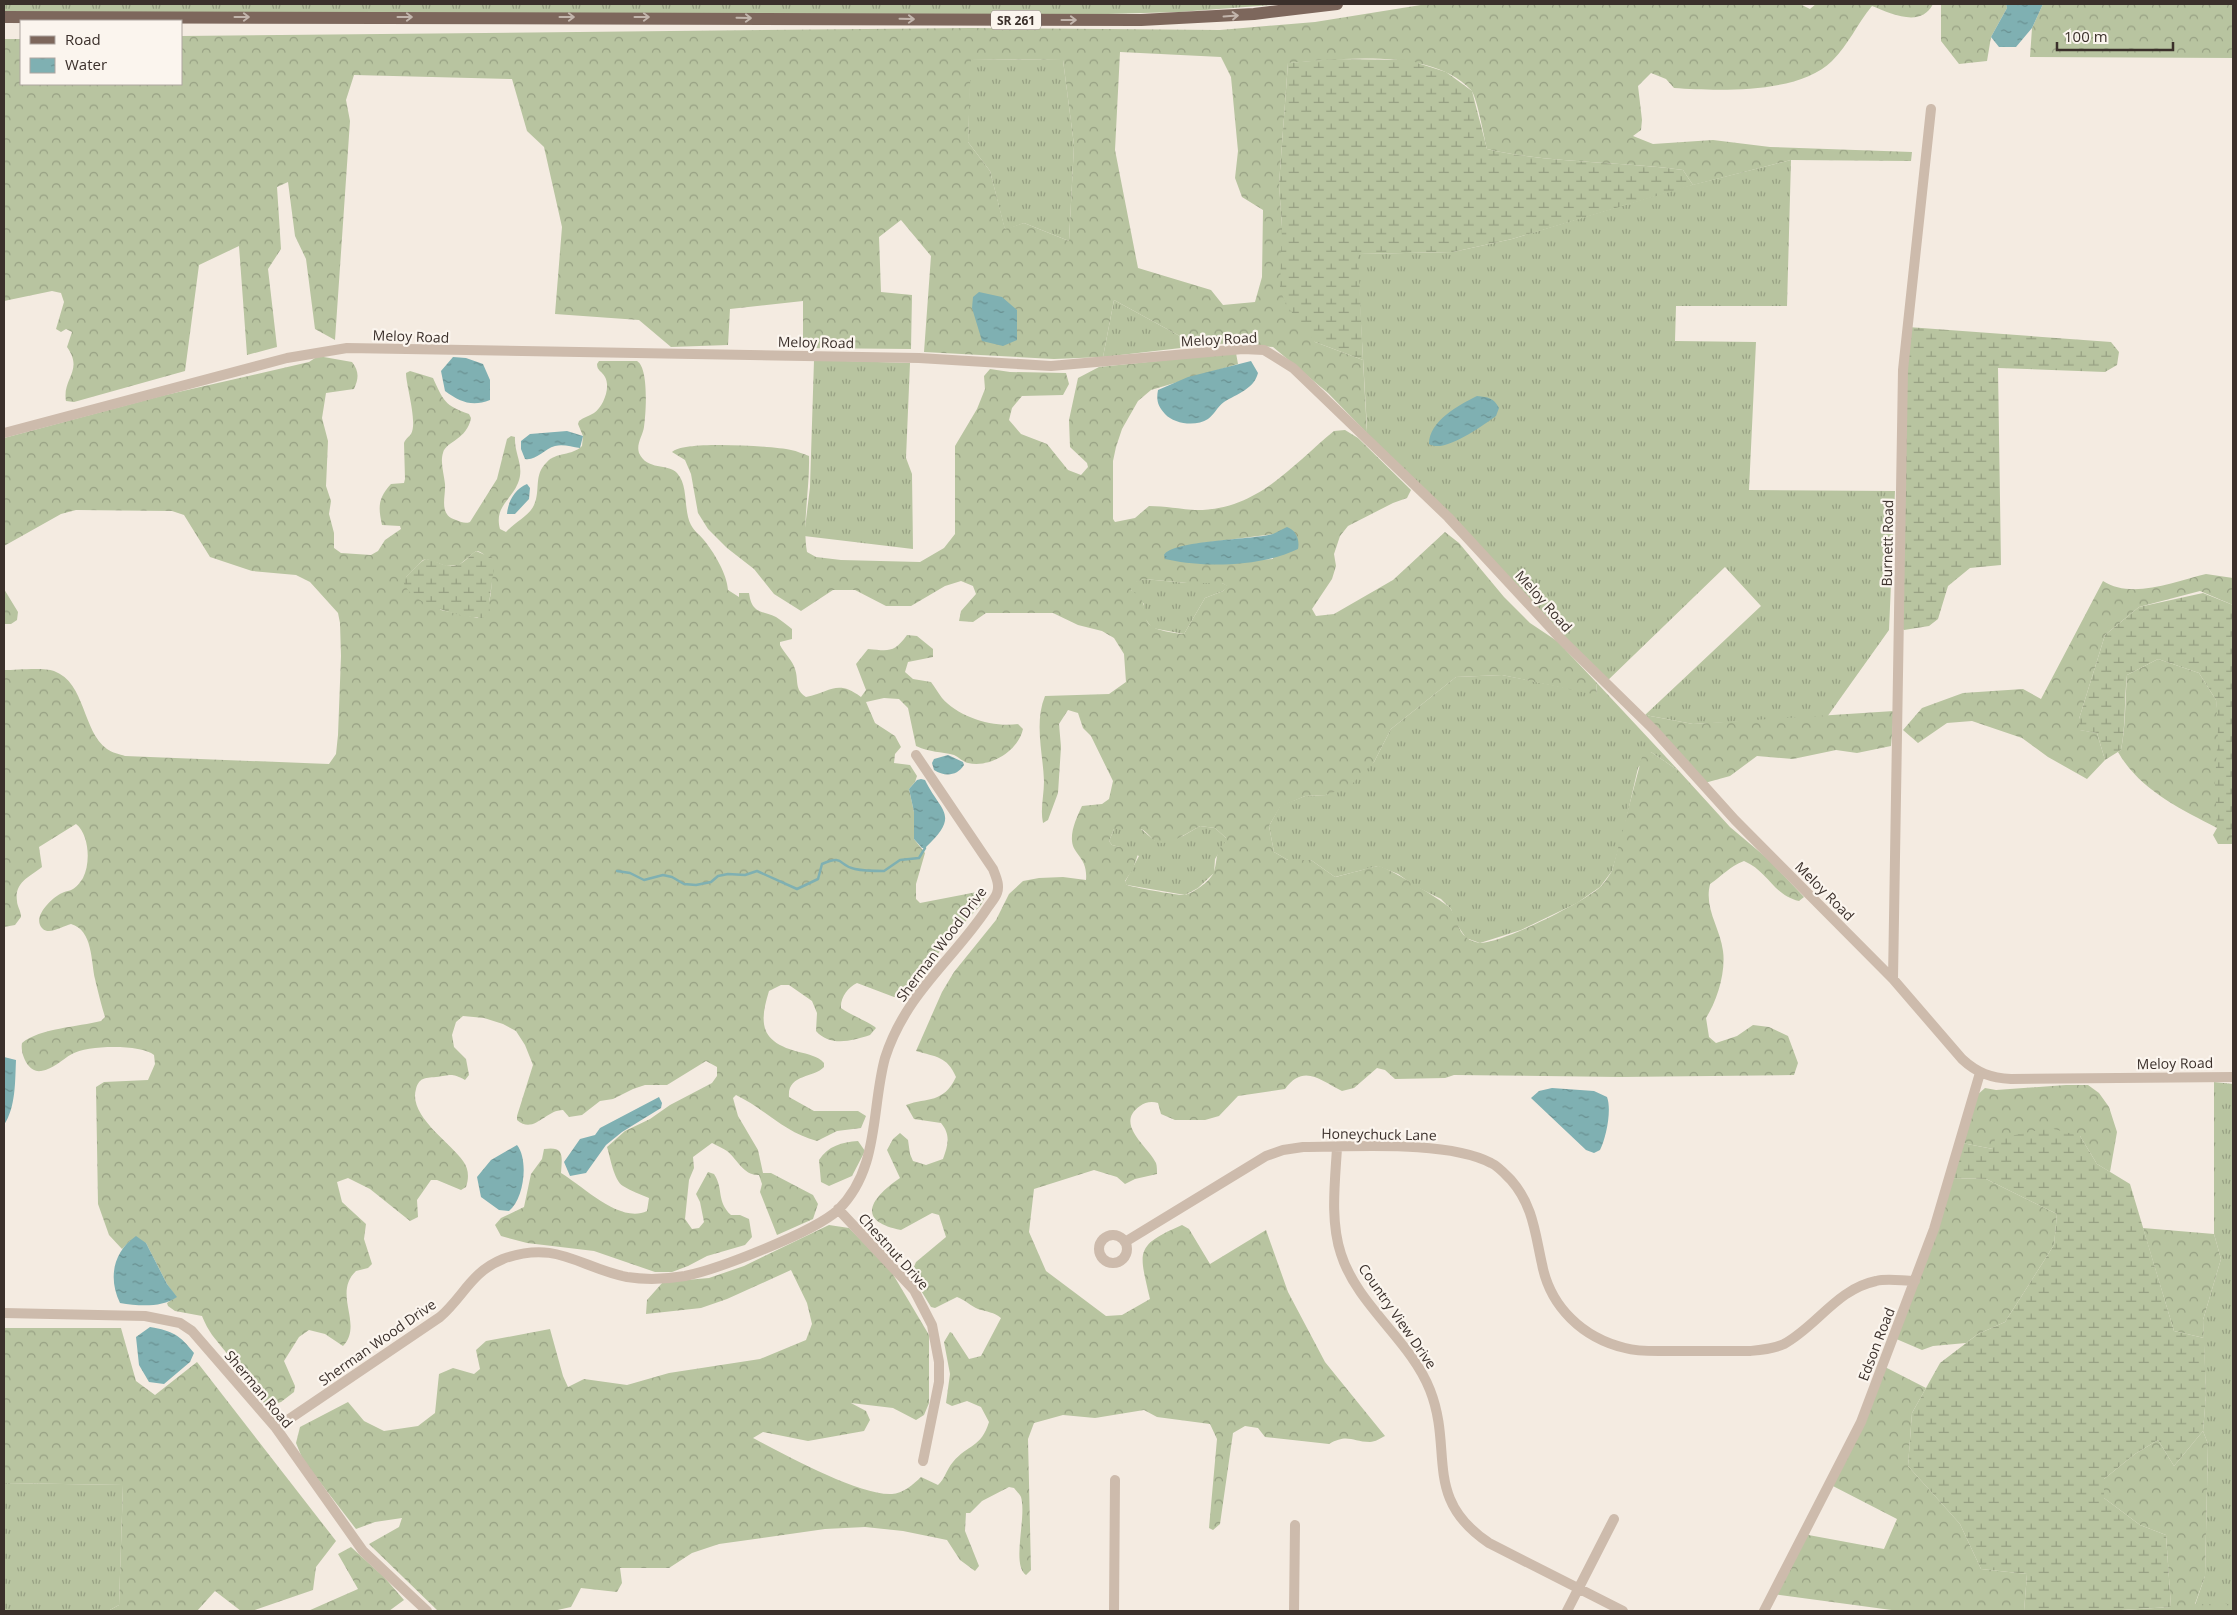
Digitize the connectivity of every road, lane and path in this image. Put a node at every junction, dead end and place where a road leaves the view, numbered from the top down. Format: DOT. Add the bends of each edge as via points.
graph roads {
  1 [pos="1337,4"];
  2 [pos="4,17"];
  3 [pos="1931,109"];
  4 [pos="4,433"];
  5 [pos="916,755"];
  6 [pos="1893,979"];
  7 [pos="1980,1073"];
  8 [pos="2233,1077"];
  9 [pos="1337,1148"];
  10 [pos="838,1210"];
  11 [pos="1125,1242"];
  12 [pos="1914,1282"];
  13 [pos="4,1313"];
  14 [pos="276,1428"];
  15 [pos="924,1461"];
  16 [pos="1115,1480"];
  17 [pos="1614,1519"];
  18 [pos="1295,1525"];
  19 [pos="1578,1589"];
  20 [pos="427,1611"];
  21 [pos="1114,1611"];
  22 [pos="1294,1611"];
  23 [pos="1567,1611"];
  24 [pos="1623,1611"];
  25 [pos="1764,1611"];
  2 -- 1 [label="main road, SR 261, one-way" via="1141,20 1254,14"];
  3 -- 6 [label="street, Burnett Road" via="1903,370"];
  4 -- 6 [label="street, Meloy Road" via="287,358 348,348 919,358 1051,366 1243,349 1264,350 1293,368 1448,517 1560,638 1653,729 1735,820"];
  5 -- 10 [label="street, Sherman Wood Drive" via="993,869 997,894 980,920 912,1003 891,1042 881,1076 872,1145 866,1165"];
  6 -- 7 [label="street, Meloy Road" via="1962,1059"];
  7 -- 8 [label="street, Meloy Road" via="2000,1078 2034,1079"];
  7 -- 12 [label="street, Edson Road" via="1950,1178"];
  9 -- 11 [label="street, Honeychuck Lane" via="1283,1150 1266,1156"];
  9 -- 12 [label="street, Honeychuck Lane" via="1439,1148 1491,1163 1520,1191 1529,1207 1545,1277 1560,1308 1590,1334 1625,1348 1750,1352 1765,1349 1782,1345 1858,1287 1876,1281"];
  9 -- 19 [label="street, Country View Drive" via="1335,1219 1341,1255 1353,1280 1427,1382 1437,1414 1443,1481 1449,1501 1467,1525 1483,1539"];
  10 -- 14 [label="street, Sherman Wood Drive" via="781,1241 720,1265 672,1278 627,1277 566,1254 540,1253 505,1258 478,1273 458,1300 440,1317"];
  10 -- 15 [label="street, Chestnut Drive" via="914,1290 932,1326 939,1382"];
  12 -- 25 [label="street, Edson Road" via="1861,1422"];
  13 -- 14 [label="street, Sherman Road" via="145,1316 180,1323 192,1331"];
  14 -- 20 [label="street, Sherman Road" via="363,1551"];
  16 -- 21 [label="street"];
  17 -- 19 [label="street"];
  18 -- 22 [label="street"];
  19 -- 23 [label="street"];
  19 -- 24 [label="street, Country View Drive"];
}
